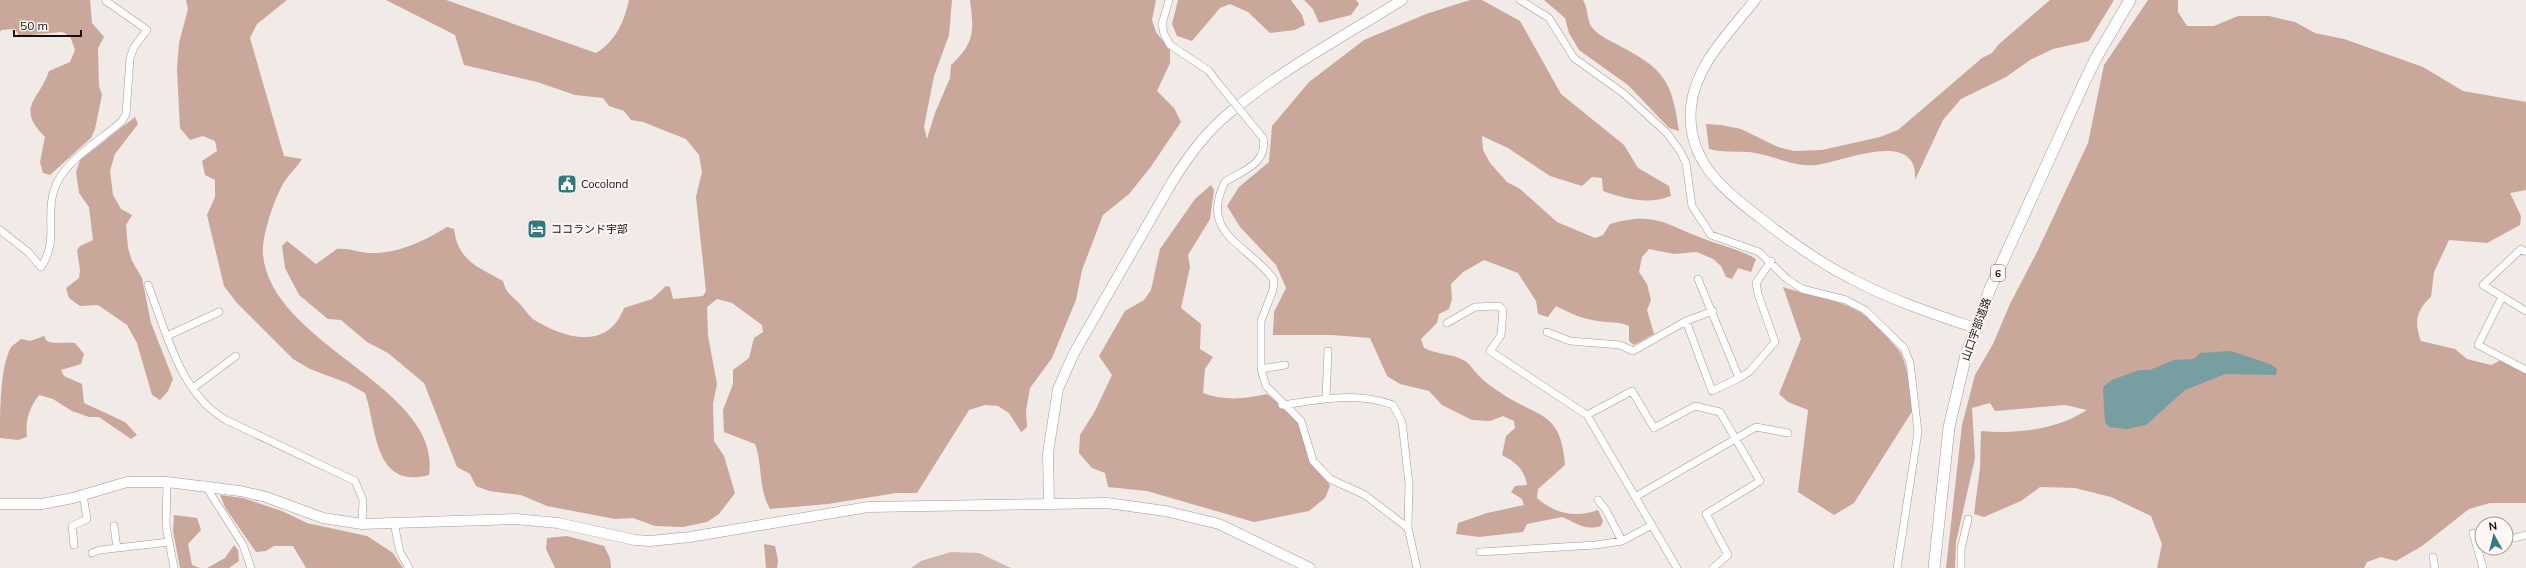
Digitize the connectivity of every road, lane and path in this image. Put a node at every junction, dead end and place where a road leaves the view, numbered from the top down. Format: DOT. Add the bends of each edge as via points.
graph roads {
  1 [pos="1169,0"];
  2 [pos="1402,0"];
  3 [pos="1520,0"];
  4 [pos="1755,0"];
  5 [pos="2130,0"];
  6 [pos="106,1"];
  7 [pos="0,230"];
  8 [pos="2526,252"];
  9 [pos="1770,261"];
  10 [pos="1698,279"];
  11 [pos="148,285"];
  12 [pos="2502,297"];
  13 [pos="1713,311"];
  14 [pos="2526,311"];
  15 [pos="219,312"];
  16 [pos="1686,321"];
  17 [pos="1447,323"];
  18 [pos="1975,328"];
  19 [pos="1547,332"];
  20 [pos="167,336"];
  21 [pos="1328,352"];
  22 [pos="236,356"];
  23 [pos="1286,365"];
  24 [pos="1261,369"];
  25 [pos="2526,370"];
  26 [pos="1739,378"];
  27 [pos="193,388"];
  28 [pos="1326,397"];
  29 [pos="1282,405"];
  30 [pos="1587,415"];
  31 [pos="1788,433"];
  32 [pos="1734,437"];
  33 [pos="167,482"];
  34 [pos="205,485"];
  35 [pos="82,495"];
  36 [pos="1635,497"];
  37 [pos="1598,500"];
  38 [pos="1049,503"];
  39 [pos="0,504"];
  40 [pos="1968,519"];
  41 [pos="394,523"];
  42 [pos="362,524"];
  43 [pos="1652,525"];
  44 [pos="114,526"];
  45 [pos="1408,528"];
  46 [pos="2526,535"];
  47 [pos="2514,538"];
  48 [pos="1622,541"];
  49 [pos="169,542"];
  50 [pos="74,545"];
  51 [pos="117,548"];
  52 [pos="1480,552"];
  53 [pos="92,553"];
  54 [pos="2481,556"];
  55 [pos="2433,557"];
  56 [pos="174,568"];
  57 [pos="251,568"];
  58 [pos="409,568"];
  59 [pos="1310,568"];
  60 [pos="1417,568"];
  61 [pos="1677,568"];
  62 [pos="1713,568"];
  63 [pos="1897,568"];
  64 [pos="1934,568"];
  65 [pos="1961,568"];
  66 [pos="2435,568"];
  67 [pos="2482,568"];
  1 -- 24 [label="street, bridge" via="1162,24 1170,46 1209,72 1263,138 1265,146 1262,156 1250,168 1225,182 1216,206 1223,230 1274,280 1273,290 1261,321"];
  2 -- 38 [label="street" via="1246,100 1215,126 1188,158 1074,353 1058,389 1048,453"];
  3 -- 9 [label="street" via="1549,18 1574,58 1623,93 1667,133 1686,163 1692,206 1711,235 1759,252"];
  4 -- 18 [label="street" via="1709,59 1694,90 1691,107 1692,133 1705,168 1734,198 1819,261 1884,294"];
  5 -- 18 [label="main road, 山口宇部道路 / 6" via="2086,79 1990,289"];
  6 -- 7 [label="street" via="148,30 134,47 130,58 126,114 122,121 60,176 52,200 52,243 48,258 41,267 28,252"];
  8 -- 12 [label="street" via="2521,249 2482,285"];
  9 -- 26 [label="street" via="1756,283 1775,342 1749,372"];
  9 -- 63 [label="street" via="1787,279 1802,289 1846,300 1865,310 1904,348 1910,363 1918,432"];
  10 -- 13 [label="street"];
  11 -- 20 [label="street"];
  12 -- 14 [label="street"];
  12 -- 25 [label="street" via="2478,345"];
  13 -- 16 [label="street"];
  13 -- 26 [label="street"];
  15 -- 20 [label="street"];
  16 -- 19 [label="street" via="1633,351 1620,345 1570,340"];
  16 -- 26 [label="street" via="1712,392"];
  17 -- 30 [label="street" via="1475,307 1499,306 1503,310 1501,335 1490,351"];
  18 -- 64 [label="main road, 山口宇部道路 / 6" via="1949,427"];
  20 -- 27 [label="street" via="185,378"];
  21 -- 28 [label="street"];
  22 -- 27 [label="street"];
  23 -- 24 [label="street"];
  24 -- 29 [label="street" via="1266,386"];
  27 -- 42 [label="street" via="214,413 355,481 363,500"];
  28 -- 29 [label="street"];
  28 -- 45 [label="street" via="1341,396 1382,401 1393,405 1398,411 1402,422 1409,484"];
  29 -- 45 [label="street" via="1301,421 1313,461 1330,479 1365,495"];
  30 -- 32 [label="street" via="1632,391 1654,428 1695,406 1720,412"];
  30 -- 36 [label="street"];
  31 -- 32 [label="street" via="1756,427"];
  32 -- 36 [label="street"];
  32 -- 62 [label="street" via="1760,481 1706,514 1728,555"];
  33 -- 34 [label="street"];
  33 -- 35 [label="street" via="127,482"];
  33 -- 49 [label="street" via="166,526"];
  34 -- 42 [label="street" via="266,497 323,518"];
  34 -- 57 [label="street" via="243,545"];
  35 -- 39 [label="street" via="42,504"];
  35 -- 50 [label="street" via="87,519 72,526"];
  36 -- 43 [label="street"];
  37 -- 48 [label="street"];
  38 -- 41 [label="street" via="868,508 690,537 650,541 629,539 558,523 516,519"];
  38 -- 59 [label="street" via="1136,505 1194,517 1244,534"];
  40 -- 65 [label="street" via="1961,549"];
  41 -- 42 [label="street"];
  41 -- 58 [label="street" via="400,552"];
  43 -- 48 [label="street"];
  43 -- 61 [label="street"];
  44 -- 51 [label="street"];
  45 -- 60 [label="street"];
  46 -- 47 [label="street"];
  48 -- 52 [label="street"];
  49 -- 51 [label="street"];
  49 -- 56 [label="street"];
  51 -- 53 [label="street"];
  54 -- 67 [label="street"];
  55 -- 66 [label="street"];
}
